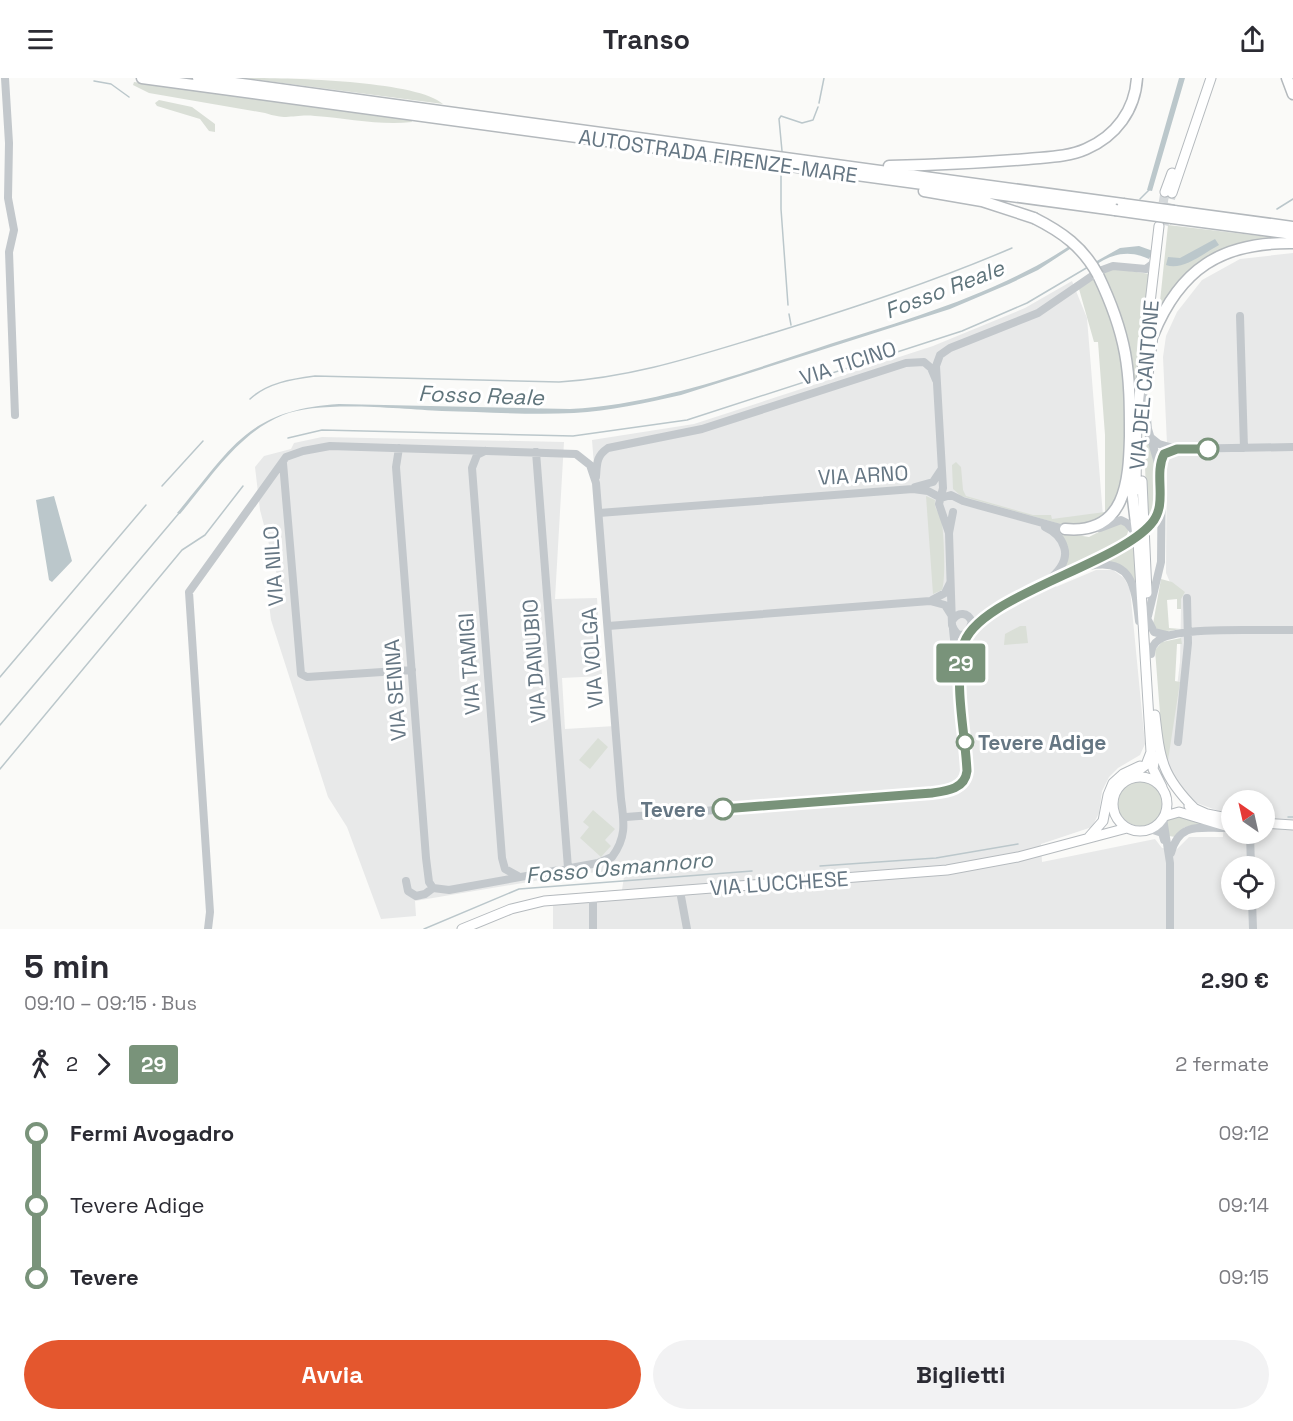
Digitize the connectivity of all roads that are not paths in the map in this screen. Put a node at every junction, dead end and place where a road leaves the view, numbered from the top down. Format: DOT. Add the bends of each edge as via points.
graph roads {
  1 [pos="5,78"];
  2 [pos="142,78"];
  3 [pos="198,78"];
  4 [pos="1137,78"];
  5 [pos="1206,78"];
  6 [pos="1211,78"];
  7 [pos="1287,78"];
  8 [pos="1293,94"];
  9 [pos="774,160"];
  10 [pos="1167,220"];
  11 [pos="1293,226"];
  12 [pos="1293,234"];
  13 [pos="1293,243"];
  14 [pos="1155,261"];
  15 [pos="1097,274"];
  16 [pos="1240,316"];
  17 [pos="1154,335"];
  18 [pos="936,380"];
  19 [pos="1145,398"];
  20 [pos="15,415"];
  21 [pos="1149,436"];
  22 [pos="1293,447"];
  23 [pos="399,448"];
  24 [pos="1244,448"];
  25 [pos="455,449"];
  26 [pos="1177,449"];
  27 [pos="490,450"];
  28 [pos="536,452"];
  29 [pos="283,463"];
  30 [pos="1129,464"];
  31 [pos="472,468"];
  32 [pos="941,469"];
  33 [pos="1160,473"];
  34 [pos="596,483"];
  35 [pos="902,489"];
  36 [pos="941,498"];
  37 [pos="956,498"];
  38 [pos="1161,501"];
  39 [pos="942,511"];
  40 [pos="953,512"];
  41 [pos="599,513"];
  42 [pos="1033,521"];
  43 [pos="1065,529"];
  44 [pos="949,533"];
  45 [pos="1139,533"];
  46 [pos="1076,570"];
  47 [pos="951,574"];
  48 [pos="951,585"];
  49 [pos="1022,596"];
  50 [pos="1187,597"];
  51 [pos="930,601"];
  52 [pos="964,614"];
  53 [pos="1148,618"];
  54 [pos="952,622"];
  55 [pos="608,626"];
  56 [pos="1293,630"];
  57 [pos="970,631"];
  58 [pos="1188,632"];
  59 [pos="1170,635"];
  60 [pos="1144,645"];
  61 [pos="1151,654"];
  62 [pos="412,670"];
  63 [pos="959,678"];
  64 [pos="1155,713"];
  65 [pos="1151,742"];
  66 [pos="1178,742"];
  67 [pos="1123,782"];
  68 [pos="1163,789"];
  69 [pos="1195,809"];
  70 [pos="1115,816"];
  71 [pos="626,817"];
  72 [pos="1164,817"];
  73 [pos="1221,821"];
  74 [pos="1221,822"];
  75 [pos="1275,824"];
  76 [pos="1293,825"];
  77 [pos="1221,826"];
  78 [pos="1127,828"];
  79 [pos="1150,829"];
  80 [pos="1275,829"];
  81 [pos="1293,830"];
  82 [pos="1092,837"];
  83 [pos="501,858"];
  84 [pos="1170,863"];
  85 [pos="568,868"];
  86 [pos="520,877"];
  87 [pos="406,881"];
  88 [pos="488,883"];
  89 [pos="1169,884"];
  90 [pos="433,888"];
  91 [pos="680,891"];
  92 [pos="592,897"];
  93 [pos="1252,910"];
  94 [pos="208,929"];
  95 [pos="462,929"];
  96 [pos="593,929"];
  97 [pos="687,929"];
  98 [pos="1170,929"];
  99 [pos="1253,929"];
  1 -- 20 [label="street" via="8,198 14,230 9,252"];
  2 -- 9 [label="highway, AUTOSTRADA FIRENZE-MARE"];
  3 -- 9 [label="highway, AUTOSTRADA FIRENZE-MARE"];
  4 -- 9 [label="highway" via="1134,97 1119,125 1105,139 1067,155 886,166"];
  5 -- 6 [label="main road" via="1168,192"];
  7 -- 8 [label="highway"];
  9 -- 10 [label="highway, AUTOSTRADA FIRENZE-MARE, bridge" via="1119,207"];
  9 -- 15 [label="highway, bridge" via="982,201 1034,218 1073,242"];
  10 -- 11 [label="highway, AUTOSTRADA FIRENZE-MARE"];
  10 -- 12 [label="highway, AUTOSTRADA FIRENZE-MARE"];
  10 -- 14 [label="main road, VIA DEL CANTONE"];
  10 -- 17 [label="main road, VIA DEL CANTONE"];
  13 -- 17 [label="highway" via="1240,249 1206,262 1172,296"];
  14 -- 15 [label="street" via="1146,269 1113,266"];
  14 -- 45 [label="main road, VIA DEL CANTONE" via="1136,424"];
  15 -- 18 [label="street" via="1038,313 943,352 936,362"];
  15 -- 30 [label="highway" via="1125,353 1130,407"];
  16 -- 24 [label="street"];
  17 -- 19 [label="main road, VIA DEL CANTONE"];
  18 -- 32 [label="street"];
  18 -- 34 [label="street, VIA TICINO" via="927,364 914,361 702,429 609,448 597,460"];
  19 -- 21 [label="street, VIA DEL CANTONE"];
  19 -- 45 [label="main road, VIA DEL CANTONE"];
  21 -- 26 [label="street" via="1159,444"];
  21 -- 33 [label="street, VIA DEL CANTONE"];
  22 -- 24 [label="street"];
  23 -- 25 [label="street, VIA VOLGA"];
  23 -- 29 [label="street" via="316,447 290,455"];
  23 -- 62 [label="street, VIA SENNA" via="396,466"];
  24 -- 26 [label="street"];
  25 -- 27 [label="street, VIA VOLGA"];
  25 -- 31 [label="street" via="466,455"];
  26 -- 33 [label="street, VIA DEL CANTONE" via="1164,454"];
  27 -- 28 [label="street, VIA VOLGA"];
  27 -- 31 [label="street" via="477,455"];
  28 -- 34 [label="street, VIA VOLGA" via="581,456 590,465"];
  28 -- 85 [label="street, VIA DANUBIO"];
  29 -- 62 [label="street, VIA NILO" via="300,671 304,677"];
  29 -- 94 [label="street" via="189,592"];
  30 -- 43 [label="highway" via="1125,492 1113,512 1092,526"];
  30 -- 45 [label="highway"];
  31 -- 83 [label="street, VIA TAMIGI"];
  32 -- 35 [label="street" via="933,482"];
  32 -- 36 [label="street"];
  33 -- 38 [label="street, VIA DEL CANTONE"];
  34 -- 41 [label="street, VIA VOLGA"];
  35 -- 36 [label="street, VIA ARNO" via="928,491"];
  35 -- 41 [label="street, VIA ARNO"];
  36 -- 37 [label="street, VIA ARNO"];
  36 -- 39 [label="street"];
  37 -- 40 [label="street"];
  37 -- 42 [label="street, VIA ARNO"];
  38 -- 45 [label="street, VIA DEL CANTONE" via="1154,520"];
  38 -- 53 [label="street, VIA DEL CANTONE" via="1161,562"];
  39 -- 40 [label="street"];
  39 -- 44 [label="street"];
  40 -- 44 [label="street"];
  41 -- 55 [label="street, VIA VOLGA"];
  42 -- 43 [label="street, VIA ARNO"];
  42 -- 49 [label="street" via="1060,539 1065,561 1057,573"];
  43 -- 45 [label="street, VIA ARNO" via="1085,533 1121,520"];
  44 -- 47 [label="street"];
  45 -- 46 [label="street"];
  45 -- 53 [label="main road, VIA DEL CANTONE" via="1144,545"];
  45 -- 60 [label="main road, VIA DEL CANTONE"];
  46 -- 49 [label="street"];
  46 -- 60 [label="street" via="1108,564 1128,575 1134,587"];
  47 -- 48 [label="street"];
  47 -- 51 [label="street" via="947,591"];
  48 -- 52 [label="street"];
  48 -- 54 [label="street"];
  49 -- 57 [label="street"];
  50 -- 58 [label="street"];
  51 -- 54 [label="street" via="943,603"];
  51 -- 55 [label="street"];
  52 -- 54 [label="street" via="957,615"];
  52 -- 57 [label="street" via="972,620"];
  53 -- 59 [label="street" via="1156,633"];
  53 -- 61 [label="main road, VIA DEL CANTONE"];
  54 -- 57 [label="street" via="960,634"];
  54 -- 63 [label="street"];
  55 -- 71 [label="street, VIA VOLGA" via="621,799"];
  56 -- 58 [label="street"];
  57 -- 63 [label="street" via="963,645"];
  58 -- 59 [label="street"];
  58 -- 66 [label="street"];
  59 -- 61 [label="street" via="1156,642"];
  60 -- 65 [label="main road, VIA DEL CANTONE"];
  61 -- 64 [label="main road, VIA DEL CANTONE"];
  62 -- 90 [label="street, VIA SENNA" via="427,876"];
  63 -- 71 [label="street" via="966,776 957,788"];
  64 -- 68 [label="main road, VIA DEL CANTONE" via="1153,770"];
  64 -- 69 [label="main road" via="1164,770 1171,784"];
  65 -- 67 [label="main road, VIA DEL CANTONE" via="1148,762"];
  65 -- 82 [label="main road" via="1146,760 1113,783 1103,821"];
  67 -- 68 [label="main road" via="1143,776"];
  67 -- 70 [label="main road" via="1113,798"];
  68 -- 69 [label="main road"];
  68 -- 72 [label="main road" via="1167,805"];
  69 -- 73 [label="main road"];
  70 -- 78 [label="main road"];
  70 -- 82 [label="main road" via="1111,824"];
  71 -- 85 [label="street, VIA VOLGA" via="612,857"];
  72 -- 74 [label="main road" via="1179,812"];
  72 -- 79 [label="main road"];
  72 -- 84 [label="street"];
  75 -- 76 [label="main road"];
  77 -- 84 [label="street" via="1182,832 1174,844"];
  78 -- 79 [label="main road, VIA LUCCHESE"];
  78 -- 82 [label="main road, VIA LUCCHESE"];
  79 -- 89 [label="street" via="1163,835"];
  80 -- 81 [label="main road"];
  82 -- 91 [label="main road, VIA LUCCHESE" via="1006,860 947,870"];
  83 -- 86 [label="street" via="508,872"];
  83 -- 88 [label="street" via="499,873"];
  84 -- 89 [label="street"];
  85 -- 86 [label="street, VIA VOLGA"];
  86 -- 88 [label="street, VIA VOLGA"];
  87 -- 90 [label="street" via="408,891 416,896"];
  88 -- 90 [label="street, VIA VOLGA" via="442,891"];
  89 -- 98 [label="street"];
  91 -- 92 [label="main road, VIA LUCCHESE"];
  91 -- 97 [label="street"];
  92 -- 95 [label="main road, VIA LUCCHESE" via="521,905"];
  92 -- 96 [label="street"];
  93 -- 99 [label="street"];
}
